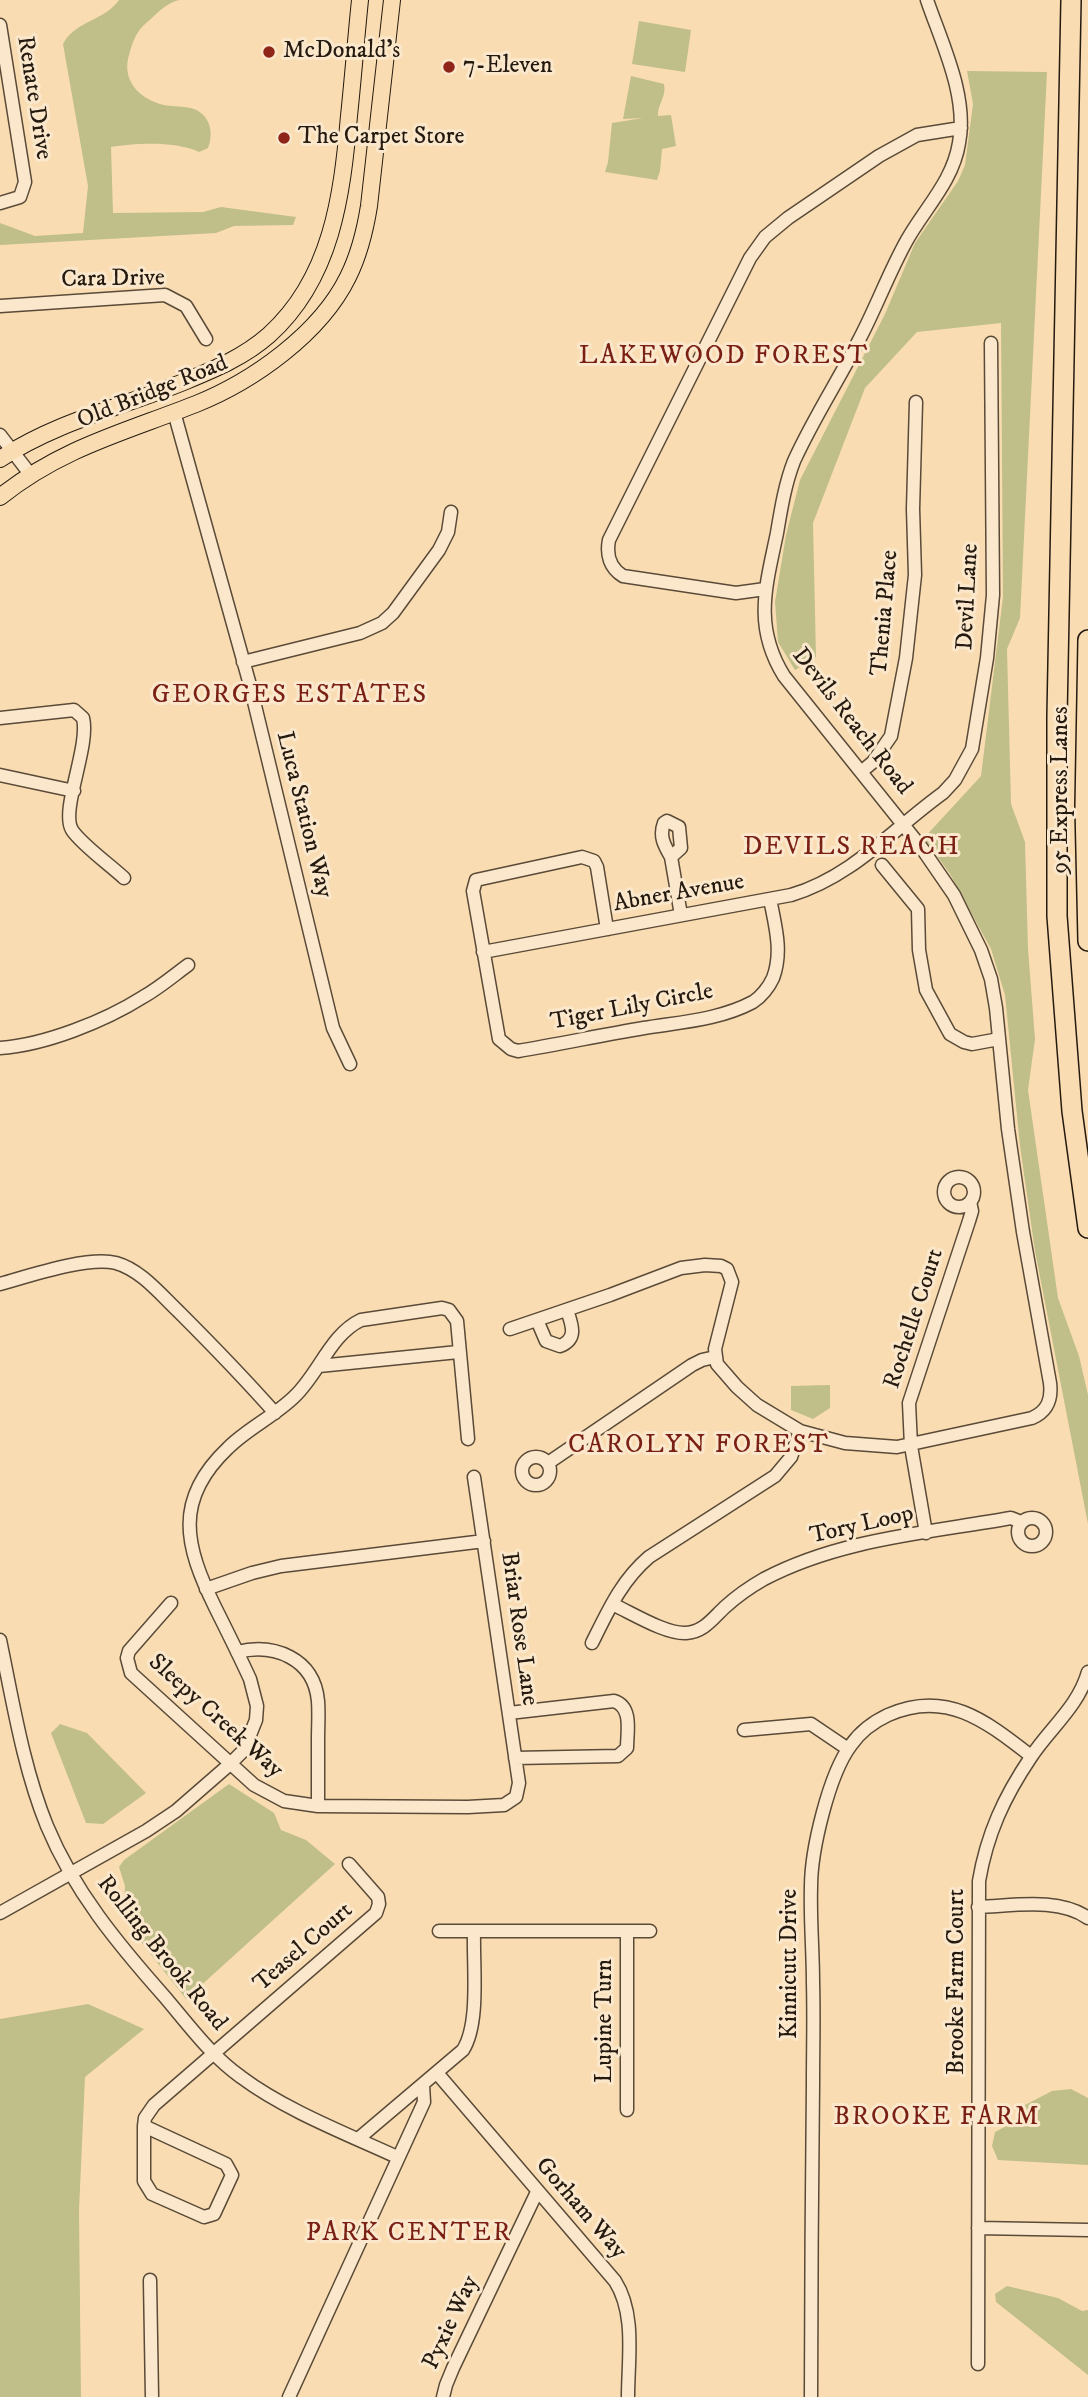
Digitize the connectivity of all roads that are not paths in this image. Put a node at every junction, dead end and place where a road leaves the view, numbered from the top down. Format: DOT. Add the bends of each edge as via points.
graph roads {
  1 [pos="360,0"];
  2 [pos="392,0"];
  3 [pos="927,0"];
  4 [pos="1071,0"];
  5 [pos="0,24"];
  6 [pos="6,97"];
  7 [pos="961,128"];
  8 [pos="343,176"];
  9 [pos="372,182"];
  10 [pos="0,203"];
  11 [pos="0,306"];
  12 [pos="206,339"];
  13 [pos="991,343"];
  14 [pos="916,402"];
  15 [pos="174,412"];
  16 [pos="0,435"];
  17 [pos="6,455"];
  18 [pos="30,474"];
  19 [pos="0,497"];
  20 [pos="451,512"];
  21 [pos="765,589"];
  22 [pos="1088,640"];
  23 [pos="243,662"];
  24 [pos="0,718"];
  25 [pos="861,772"];
  26 [pos="0,775"];
  27 [pos="74,791"];
  28 [pos="904,824"];
  29 [pos="671,857"];
  30 [pos="882,865"];
  31 [pos="124,878"];
  32 [pos="770,899"];
  33 [pos="681,915"];
  34 [pos="607,929"];
  35 [pos="1088,941"];
  36 [pos="483,952"];
  37 [pos="188,965"];
  38 [pos="999,1039"];
  39 [pos="0,1048"];
  40 [pos="351,1064"];
  41 [pos="970,1202"];
  42 [pos="1088,1228"];
  43 [pos="0,1283"];
  44 [pos="567,1310"];
  45 [pos="537,1320"];
  46 [pos="510,1329"];
  47 [pos="458,1352"];
  48 [pos="715,1357"];
  49 [pos="319,1366"];
  50 [pos="275,1413"];
  51 [pos="800,1432"];
  52 [pos="468,1439"];
  53 [pos="911,1446"];
  54 [pos="548,1463"];
  55 [pos="474,1477"];
  56 [pos="1021,1522"];
  57 [pos="926,1533"];
  58 [pos="484,1541"];
  59 [pos="206,1589"];
  60 [pos="171,1603"];
  61 [pos="612,1604"];
  62 [pos="0,1640"];
  63 [pos="592,1643"];
  64 [pos="237,1652"];
  65 [pos="1088,1672"];
  66 [pos="509,1713"];
  67 [pos="744,1730"];
  68 [pos="848,1749"];
  69 [pos="1031,1756"];
  70 [pos="515,1758"];
  71 [pos="230,1764"];
  72 [pos="318,1805"];
  73 [pos="480,1806"];
  74 [pos="349,1864"];
  75 [pos="70,1872"];
  76 [pos="978,1907"];
  77 [pos="0,1913"];
  78 [pos="1088,1918"];
  79 [pos="439,1931"];
  80 [pos="627,1931"];
  81 [pos="649,1931"];
  82 [pos="474,1933"];
  83 [pos="214,2053"];
  84 [pos="437,2073"];
  85 [pos="424,2085"];
  86 [pos="627,2110"];
  87 [pos="144,2126"];
  88 [pos="359,2139"];
  89 [pos="397,2157"];
  90 [pos="537,2192"];
  91 [pos="978,2228"];
  92 [pos="1088,2230"];
  93 [pos="149,2280"];
  94 [pos="978,2364"];
  95 [pos="152,2397"];
  96 [pos="289,2397"];
  97 [pos="443,2397"];
  98 [pos="628,2397"];
  99 [pos="811,2397"];
  1 -- 8 [label="main road, Old Bridge Road"];
  2 -- 9 [label="main road, Old Bridge Road"];
  3 -- 7 [label="street, Devils Reach Road" via="957,90"];
  4 -- 42 [label="highway" via="1057,916 1072,1111"];
  5 -- 6 [label="street, Renate Drive"];
  6 -- 10 [label="street, Renate Drive" via="25,187 20,197"];
  7 -- 21 [label="street, Devils Reach Road" via="948,177 906,241 861,338 792,466"];
  7 -- 21 [label="street" via="917,135 891,149 765,237 750,258 609,540 608,558 623,576 736,593"];
  8 -- 9 [label="main road"];
  8 -- 17 [label="main road, Old Bridge Road" via="334,223 313,278 268,336 227,363 69,422"];
  9 -- 15 [label="main road, Old Bridge Road" via="356,259 341,289 315,322 255,374"];
  11 -- 12 [label="street, Cara Drive" via="165,295 186,306"];
  13 -- 28 [label="street, Devil Lane" via="993,595 976,736 955,780"];
  14 -- 25 [label="street, Thenia Place" via="915,575 906,658 891,736"];
  15 -- 18 [label="main road, Old Bridge Road" via="70,452"];
  15 -- 23 [label="street, Luca Station Way"];
  16 -- 17 [label="street"];
  17 -- 18 [label="street"];
  18 -- 19 [label="main road, Old Bridge Road"];
  20 -- 23 [label="street" via="439,550 382,623 360,633"];
  21 -- 25 [label="street, Devils Reach Road" via="764,625 778,667"];
  22 -- 35 [label="highway, 95 Express Lanes"];
  23 -- 40 [label="street, Luca Station Way" via="335,1034"];
  24 -- 27 [label="street" via="67,710 79,713 85,723"];
  25 -- 28 [label="street, Devils Reach Road"];
  26 -- 27 [label="street"];
  27 -- 31 [label="street" via="71,828"];
  28 -- 32 [label="street, Abner Avenue" via="848,870 791,895"];
  28 -- 38 [label="street, Devils Reach Road" via="969,922 991,979"];
  29 -- 33 [label="street"];
  30 -- 38 [label="street" via="918,909 926,990 950,1034 972,1044"];
  32 -- 33 [label="street, Abner Avenue"];
  32 -- 36 [label="street, Tiger Lily Circle" via="778,950 765,991 755,1001 680,1024 510,1049 499,1040"];
  33 -- 34 [label="street, Abner Avenue"];
  34 -- 36 [label="street, Abner Avenue"];
  34 -- 36 [label="street, Tiger Lily Circle" via="597,866 582,857 476,880 473,891"];
  37 -- 39 [label="street" via="125,1007 53,1037"];
  38 -- 53 [label="street, Devils Reach Road" via="1021,1219 1051,1390 1048,1405 1032,1418"];
  41 -- 53 [label="street, Rochelle Court" via="970,1220 911,1397"];
  43 -- 50 [label="street" via="93,1262 128,1268 218,1350"];
  44 -- 45 [label="street"];
  44 -- 45 [label="street" via="573,1331 569,1341 560,1346 546,1341"];
  44 -- 48 [label="street" via="681,1268 721,1266 732,1282"];
  45 -- 46 [label="street"];
  47 -- 49 [label="street"];
  47 -- 49 [label="street" via="457,1321 442,1308 352,1324"];
  47 -- 52 [label="street"];
  48 -- 51 [label="street" via="726,1376 747,1396"];
  48 -- 54 [label="street" via="692,1365"];
  49 -- 50 [label="street"];
  50 -- 59 [label="street" via="228,1447 193,1499 189,1518 192,1552"];
  51 -- 53 [label="street" via="876,1447"];
  51 -- 61 [label="street" via="791,1457 775,1476 649,1557 628,1577"];
  53 -- 57 [label="street, Rochelle Court"];
  55 -- 58 [label="street"];
  56 -- 57 [label="street, Tory Loop" via="1012,1518"];
  57 -- 61 [label="street, Tory Loop" via="859,1544 802,1561 743,1592 694,1631 672,1632"];
  58 -- 59 [label="street, Briar Rose Lane" via="281,1566"];
  58 -- 66 [label="street, Briar Rose Lane"];
  59 -- 64 [label="street"];
  60 -- 71 [label="street, Sleepy Creek Way" via="132,1647 128,1666"];
  61 -- 63 [label="street"];
  62 -- 75 [label="street, Rolling Brook Road" via="33,1786"];
  64 -- 71 [label="street" via="257,1706 252,1734"];
  64 -- 72 [label="street" via="259,1648 285,1653 311,1678 318,1701"];
  65 -- 69 [label="street, Brooke Farm Court" via="1076,1701"];
  66 -- 70 [label="street, Briar Rose Lane"];
  66 -- 70 [label="street" via="614,1701 626,1710 627,1748 618,1756"];
  67 -- 68 [label="street" via="811,1724"];
  68 -- 69 [label="street, Kinnicutt Drive" via="881,1718 932,1705 976,1717"];
  68 -- 99 [label="street, Kinnicutt Drive" via="822,1820 811,1884"];
  69 -- 76 [label="street, Brooke Farm Court" via="992,1827 984,1851"];
  70 -- 73 [label="street, Briar Rose Lane" via="516,1797 504,1805"];
  71 -- 72 [label="street, Sleepy Creek Way" via="268,1795"];
  71 -- 75 [label="street" via="176,1811"];
  72 -- 73 [label="street, Sleepy Creek Way"];
  74 -- 83 [label="street, Teasel Court" via="378,1898 376,1913"];
  75 -- 77 [label="street"];
  75 -- 83 [label="street, Rolling Brook Road" via="123,1950"];
  76 -- 78 [label="street" via="1055,1906"];
  76 -- 91 [label="street, Brooke Farm Court"];
  79 -- 82 [label="street, Lupine Turn"];
  80 -- 81 [label="street, Lupine Turn"];
  80 -- 82 [label="street, Lupine Turn"];
  80 -- 86 [label="street, Lupine Turn"];
  82 -- 84 [label="street" via="473,2031 463,2050"];
  83 -- 87 [label="street, Teasel Court" via="154,2105"];
  83 -- 88 [label="street, Rolling Brook Road" via="265,2094"];
  84 -- 85 [label="street"];
  84 -- 90 [label="street, Gorham Way"];
  85 -- 88 [label="street"];
  85 -- 89 [label="street" via="424,2102"];
  87 -- 87 [label="street" via="226,2164 232,2175 214,2214 204,2217 147,2188"];
  88 -- 89 [label="street, Rolling Brook Road"];
  89 -- 96 [label="street"];
  90 -- 97 [label="street, Pyxie Way"];
  90 -- 98 [label="street, Gorham Way" via="622,2292 628,2318"];
  91 -- 92 [label="street"];
  91 -- 94 [label="street, Brooke Farm Court"];
  93 -- 95 [label="street"];
}
